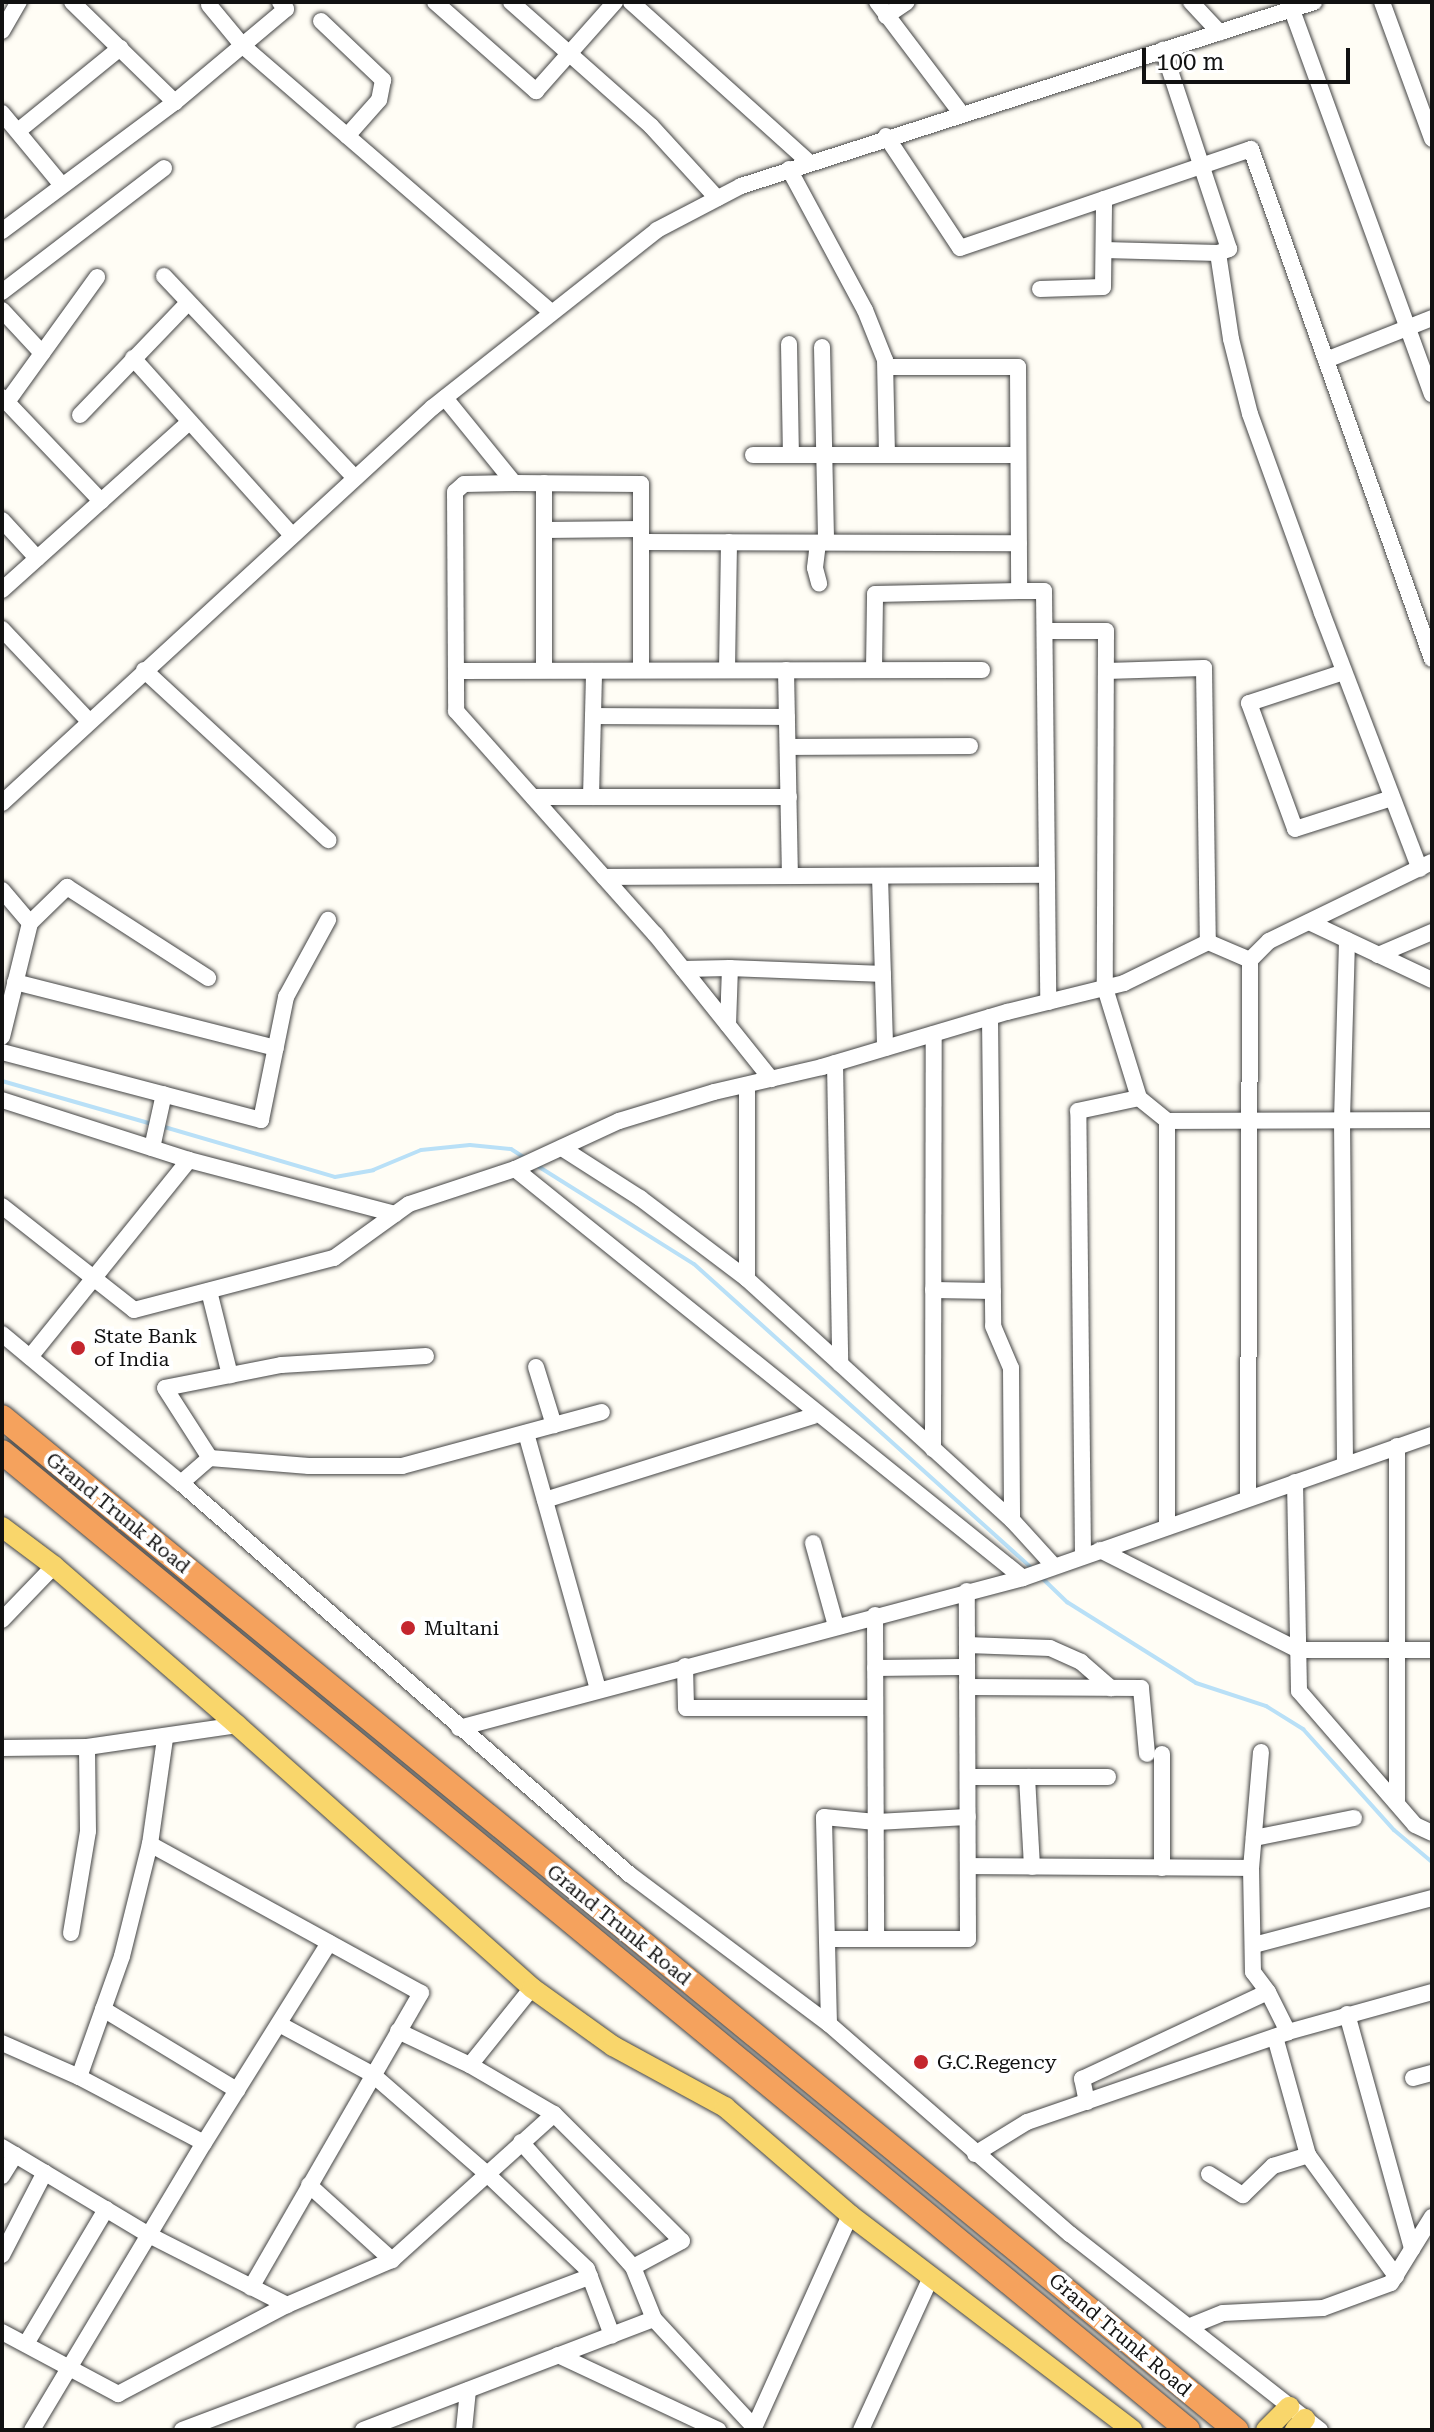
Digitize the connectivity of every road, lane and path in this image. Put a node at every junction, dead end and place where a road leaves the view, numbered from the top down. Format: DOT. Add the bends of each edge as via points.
graph roads {
  1 [pos="19,2"];
  2 [pos="72,2"];
  3 [pos="280,2"];
  4 [pos="435,2"];
  5 [pos="511,2"];
  6 [pos="615,2"];
  7 [pos="631,2"];
  8 [pos="907,2"];
  9 [pos="1191,2"];
  10 [pos="1314,2"];
  11 [pos="1382,2"];
  12 [pos="209,5"];
  13 [pos="879,6"];
  14 [pos="1292,10"];
  15 [pos="321,21"];
  16 [pos="2,31"];
  17 [pos="1220,33"];
  18 [pos="243,46"];
  19 [pos="120,48"];
  20 [pos="1163,50"];
  21 [pos="569,54"];
  22 [pos="175,102"];
  23 [pos="2,113"];
  24 [pos="961,113"];
  25 [pos="18,131"];
  26 [pos="347,136"];
  27 [pos="886,136"];
  28 [pos="1432,139"];
  29 [pos="809,162"];
  30 [pos="1203,165"];
  31 [pos="164,168"];
  32 [pos="789,169"];
  33 [pos="61,184"];
  34 [pos="717,198"];
  35 [pos="1104,199"];
  36 [pos="2,231"];
  37 [pos="1104,250"];
  38 [pos="1218,253"];
  39 [pos="164,276"];
  40 [pos="97,277"];
  41 [pos="1040,289"];
  42 [pos="2,292"];
  43 [pos="187,304"];
  44 [pos="2,310"];
  45 [pos="551,312"];
  46 [pos="1432,318"];
  47 [pos="1406,328"];
  48 [pos="789,344"];
  49 [pos="822,347"];
  50 [pos="42,353"];
  51 [pos="133,358"];
  52 [pos="1326,360"];
  53 [pos="886,367"];
  54 [pos="1432,394"];
  55 [pos="445,398"];
  56 [pos="4,399"];
  57 [pos="80,415"];
  58 [pos="189,422"];
  59 [pos="753,455"];
  60 [pos="791,455"];
  61 [pos="826,455"];
  62 [pos="887,455"];
  63 [pos="1018,455"];
  64 [pos="355,478"];
  65 [pos="514,483"];
  66 [pos="544,483"];
  67 [pos="101,501"];
  68 [pos="2,520"];
  69 [pos="544,530"];
  70 [pos="292,535"];
  71 [pos="641,535"];
  72 [pos="729,542"];
  73 [pos="822,543"];
  74 [pos="1019,543"];
  75 [pos="37,558"];
  76 [pos="819,583"];
  77 [pos="2,590"];
  78 [pos="1019,591"];
  79 [pos="2,629"];
  80 [pos="1045,631"];
  81 [pos="1432,659"];
  82 [pos="144,670"];
  83 [pos="544,670"];
  84 [pos="641,670"];
  85 [pos="727,670"];
  86 [pos="786,670"];
  87 [pos="874,670"];
  88 [pos="982,670"];
  89 [pos="456,671"];
  90 [pos="594,671"];
  91 [pos="1106,671"];
  92 [pos="1344,672"];
  93 [pos="593,716"];
  94 [pos="787,717"];
  95 [pos="88,720"];
  96 [pos="970,746"];
  97 [pos="788,747"];
  98 [pos="533,797"];
  99 [pos="591,797"];
  100 [pos="789,797"];
  101 [pos="1392,798"];
  102 [pos="2,803"];
  103 [pos="328,840"];
  104 [pos="1426,866"];
  105 [pos="1047,875"];
  106 [pos="790,876"];
  107 [pos="880,876"];
  108 [pos="604,877"];
  109 [pos="2,890"];
  110 [pos="328,920"];
  111 [pos="1309,922"];
  112 [pos="30,923"];
  113 [pos="1432,932"];
  114 [pos="1347,940"];
  115 [pos="1208,942"];
  116 [pos="1378,955"];
  117 [pos="1250,960"];
  118 [pos="730,968"];
  119 [pos="683,969"];
  120 [pos="883,974"];
  121 [pos="208,978"];
  122 [pos="1432,980"];
  123 [pos="15,982"];
  124 [pos="1105,988"];
  125 [pos="1048,1002"];
  126 [pos="990,1017"];
  127 [pos="728,1025"];
  128 [pos="934,1034"];
  129 [pos="2,1037"];
  130 [pos="276,1048"];
  131 [pos="885,1048"];
  132 [pos="2,1052"];
  133 [pos="835,1063"];
  134 [pos="771,1079"];
  135 [pos="747,1085"];
  136 [pos="164,1094"];
  137 [pos="1139,1098"];
  138 [pos="2,1100"];
  139 [pos="1249,1120"];
  140 [pos="1342,1120"];
  141 [pos="1432,1120"];
  142 [pos="1167,1121"];
  143 [pos="153,1143"];
  144 [pos="562,1148"];
  145 [pos="189,1160"];
  146 [pos="519,1167"];
  147 [pos="2,1206"];
  148 [pos="395,1214"];
  149 [pos="94,1278"];
  150 [pos="747,1279"];
  151 [pos="933,1290"];
  152 [pos="209,1291"];
  153 [pos="993,1291"];
  154 [pos="2,1334"];
  155 [pos="426,1356"];
  156 [pos="30,1357"];
  157 [pos="840,1364"];
  158 [pos="536,1367"];
  159 [pos="230,1375"];
  160 [pos="602,1412"];
  161 [pos="813,1416"];
  162 [pos="2,1417"];
  163 [pos="554,1425"];
  164 [pos="526,1433"];
  165 [pos="1432,1435"];
  166 [pos="1397,1446"];
  167 [pos="933,1449"];
  168 [pos="2,1452"];
  169 [pos="210,1458"];
  170 [pos="1345,1464"];
  171 [pos="1295,1482"];
  172 [pos="181,1483"];
  173 [pos="1248,1498"];
  174 [pos="545,1500"];
  175 [pos="1012,1520"];
  176 [pos="1167,1527"];
  177 [pos="5,1536"];
  178 [pos="813,1543"];
  179 [pos="1100,1550"];
  180 [pos="1083,1556"];
  181 [pos="54,1566"];
  182 [pos="1050,1568"];
  183 [pos="1025,1577"];
  184 [pos="967,1591"];
  185 [pos="875,1615"];
  186 [pos="2,1620"];
  187 [pos="836,1626"];
  188 [pos="967,1645"];
  189 [pos="1298,1650"];
  190 [pos="1397,1650"];
  191 [pos="1432,1650"];
  192 [pos="685,1666"];
  193 [pos="967,1667"];
  194 [pos="875,1668"];
  195 [pos="967,1687"];
  196 [pos="1111,1688"];
  197 [pos="598,1690"];
  198 [pos="875,1708"];
  199 [pos="237,1725"];
  200 [pos="459,1728"];
  201 [pos="165,1738"];
  202 [pos="87,1747"];
  203 [pos="2,1748"];
  204 [pos="1261,1752"];
  205 [pos="968,1777"];
  206 [pos="1027,1777"];
  207 [pos="1108,1777"];
  208 [pos="1397,1803"];
  209 [pos="968,1817"];
  210 [pos="1354,1818"];
  211 [pos="876,1822"];
  212 [pos="1432,1833"];
  213 [pos="1254,1838"];
  214 [pos="150,1844"];
  215 [pos="969,1866"];
  216 [pos="1032,1867"];
  217 [pos="1162,1868"];
  218 [pos="1251,1868"];
  219 [pos="1432,1898"];
  220 [pos="71,1933"];
  221 [pos="827,1939"];
  222 [pos="876,1939"];
  223 [pos="329,1943"];
  224 [pos="1254,1945"];
  225 [pos="532,1988"];
  226 [pos="1268,1992"];
  227 [pos="1432,1992"];
  228 [pos="103,2009"];
  229 [pos="1347,2014"];
  230 [pos="279,2024"];
  231 [pos="829,2024"];
  232 [pos="398,2031"];
  233 [pos="1282,2035"];
  234 [pos="2,2043"];
  235 [pos="470,2065"];
  236 [pos="1432,2073"];
  237 [pos="372,2074"];
  238 [pos="79,2077"];
  239 [pos="1413,2078"];
  240 [pos="237,2090"];
  241 [pos="1087,2102"];
  242 [pos="554,2114"];
  243 [pos="521,2142"];
  244 [pos="204,2143"];
  245 [pos="8,2151"];
  246 [pos="975,2154"];
  247 [pos="1308,2155"];
  248 [pos="45,2172"];
  249 [pos="486,2173"];
  250 [pos="1209,2174"];
  251 [pos="2,2176"];
  252 [pos="309,2185"];
  253 [pos="106,2209"];
  254 [pos="850,2215"];
  255 [pos="1432,2217"];
  256 [pos="149,2235"];
  257 [pos="1412,2249"];
  258 [pos="2,2255"];
  259 [pos="392,2260"];
  260 [pos="633,2267"];
  261 [pos="1396,2276"];
  262 [pos="590,2277"];
  263 [pos="931,2277"];
  264 [pos="251,2287"];
  265 [pos="287,2305"];
  266 [pos="654,2319"];
  267 [pos="1193,2325"];
  268 [pos="2,2332"];
  269 [pos="612,2335"];
  270 [pos="26,2344"];
  271 [pos="558,2355"];
  272 [pos="70,2367"];
  273 [pos="468,2390"];
  274 [pos="1302,2421"];
  275 [pos="754,2428"];
  276 [pos="369,2429"];
  277 [pos="32,2430"];
  278 [pos="182,2430"];
  279 [pos="464,2430"];
  280 [pos="718,2430"];
  281 [pos="861,2430"];
  282 [pos="1132,2430"];
  283 [pos="1188,2430"];
  284 [pos="1236,2430"];
  285 [pos="1266,2430"];
  1 -- 16 [label="street"];
  2 -- 19 [label="street"];
  3 -- 18 [label="street" via="286,9"];
  4 -- 21 [label="street" via="536,91"];
  5 -- 21 [label="street"];
  6 -- 21 [label="street"];
  7 -- 29 [label="street"];
  8 -- 13 [label="street"];
  9 -- 17 [label="street"];
  10 -- 14 [label="street"];
  11 -- 28 [label="street"];
  12 -- 18 [label="street"];
  13 -- 24 [label="street"];
  14 -- 17 [label="street"];
  14 -- 47 [label="street"];
  15 -- 26 [label="street" via="383,80 379,100"];
  17 -- 20 [label="street"];
  18 -- 22 [label="street"];
  18 -- 26 [label="street"];
  19 -- 22 [label="street"];
  19 -- 25 [label="street"];
  20 -- 24 [label="street"];
  20 -- 30 [label="street"];
  21 -- 34 [label="street" via="651,126"];
  22 -- 33 [label="street"];
  23 -- 25 [label="street"];
  24 -- 27 [label="street"];
  25 -- 33 [label="street"];
  26 -- 45 [label="street"];
  27 -- 29 [label="street"];
  27 -- 35 [label="street" via="960,248"];
  29 -- 32 [label="street"];
  30 -- 35 [label="street"];
  30 -- 38 [label="street" via="1229,249"];
  30 -- 52 [label="street" via="1251,149"];
  31 -- 42 [label="street"];
  32 -- 34 [label="street"];
  32 -- 53 [label="street" via="865,310"];
  33 -- 36 [label="street"];
  34 -- 45 [label="street" via="657,230"];
  35 -- 37 [label="street"];
  37 -- 38 [label="street"];
  37 -- 41 [label="street" via="1103,287"];
  38 -- 92 [label="street" via="1231,339 1250,414"];
  39 -- 43 [label="street"];
  40 -- 50 [label="street"];
  43 -- 51 [label="street"];
  43 -- 64 [label="street"];
  44 -- 50 [label="street"];
  45 -- 55 [label="street"];
  46 -- 47 [label="street"];
  47 -- 52 [label="street"];
  47 -- 54 [label="street"];
  48 -- 60 [label="street"];
  49 -- 61 [label="street"];
  50 -- 56 [label="street"];
  51 -- 57 [label="street"];
  51 -- 58 [label="street"];
  52 -- 81 [label="street"];
  53 -- 62 [label="street"];
  53 -- 63 [label="street" via="1018,367"];
  55 -- 64 [label="street"];
  55 -- 65 [label="street"];
  56 -- 67 [label="street"];
  58 -- 67 [label="street"];
  58 -- 70 [label="street"];
  59 -- 60 [label="street"];
  60 -- 61 [label="street"];
  61 -- 62 [label="street"];
  61 -- 73 [label="street"];
  62 -- 63 [label="street"];
  63 -- 74 [label="street"];
  64 -- 70 [label="street"];
  65 -- 66 [label="street"];
  65 -- 89 [label="street" via="464,484 455,492"];
  66 -- 69 [label="street"];
  66 -- 71 [label="street" via="641,484"];
  67 -- 75 [label="street"];
  68 -- 75 [label="street"];
  69 -- 71 [label="street"];
  69 -- 83 [label="street"];
  70 -- 82 [label="street"];
  71 -- 72 [label="street"];
  71 -- 84 [label="street"];
  72 -- 73 [label="street"];
  72 -- 85 [label="street"];
  73 -- 74 [label="street"];
  73 -- 76 [label="street" via="815,568"];
  74 -- 78 [label="street"];
  75 -- 77 [label="street"];
  78 -- 80 [label="street" via="1044,591"];
  78 -- 87 [label="street" via="875,594"];
  79 -- 95 [label="street"];
  80 -- 91 [label="street" via="1106,631"];
  80 -- 105 [label="street"];
  82 -- 95 [label="street"];
  82 -- 103 [label="street"];
  83 -- 89 [label="street"];
  83 -- 90 [label="street"];
  84 -- 85 [label="street"];
  84 -- 90 [label="street"];
  85 -- 86 [label="street"];
  86 -- 87 [label="street"];
  86 -- 94 [label="street"];
  87 -- 88 [label="street"];
  89 -- 98 [label="street" via="456,711"];
  90 -- 93 [label="street"];
  91 -- 115 [label="street" via="1204,668"];
  91 -- 124 [label="street"];
  92 -- 101 [label="street"];
  92 -- 101 [label="street" via="1249,703 1295,829"];
  93 -- 94 [label="street"];
  93 -- 99 [label="street"];
  94 -- 97 [label="street"];
  95 -- 102 [label="street"];
  96 -- 97 [label="street"];
  97 -- 100 [label="street"];
  98 -- 99 [label="street"];
  98 -- 108 [label="street"];
  99 -- 100 [label="street"];
  100 -- 106 [label="street"];
  101 -- 104 [label="street"];
  104 -- 111 [label="street"];
  105 -- 107 [label="street"];
  105 -- 125 [label="street"];
  106 -- 107 [label="street"];
  106 -- 108 [label="street"];
  107 -- 120 [label="street"];
  108 -- 119 [label="street"];
  109 -- 112 [label="street"];
  110 -- 130 [label="street" via="286,997"];
  111 -- 114 [label="street"];
  111 -- 117 [label="street" via="1269,941"];
  112 -- 121 [label="street" via="67,887"];
  112 -- 123 [label="street"];
  113 -- 116 [label="street"];
  114 -- 116 [label="street"];
  114 -- 140 [label="street"];
  115 -- 117 [label="street"];
  115 -- 124 [label="street"];
  116 -- 122 [label="street"];
  117 -- 139 [label="street"];
  118 -- 119 [label="street"];
  118 -- 120 [label="street"];
  118 -- 127 [label="street"];
  119 -- 127 [label="street"];
  120 -- 131 [label="street"];
  123 -- 129 [label="street"];
  123 -- 130 [label="street"];
  124 -- 125 [label="street"];
  124 -- 137 [label="street"];
  125 -- 126 [label="street"];
  126 -- 128 [label="street"];
  126 -- 153 [label="street"];
  127 -- 134 [label="street"];
  128 -- 131 [label="street"];
  128 -- 151 [label="street"];
  130 -- 136 [label="street" via="261,1120"];
  131 -- 133 [label="street"];
  132 -- 136 [label="street"];
  133 -- 134 [label="street"];
  133 -- 157 [label="street"];
  134 -- 135 [label="street"];
  135 -- 144 [label="street" via="619,1121"];
  135 -- 150 [label="street"];
  136 -- 143 [label="street"];
  137 -- 142 [label="street"];
  137 -- 180 [label="street" via="1078,1111"];
  138 -- 143 [label="street"];
  139 -- 140 [label="street"];
  139 -- 142 [label="street"];
  139 -- 173 [label="street"];
  140 -- 141 [label="street"];
  140 -- 170 [label="street"];
  142 -- 176 [label="street"];
  143 -- 145 [label="street"];
  144 -- 146 [label="street"];
  144 -- 150 [label="street" via="640,1198"];
  145 -- 148 [label="street"];
  145 -- 149 [label="street"];
  146 -- 148 [label="street" via="409,1204"];
  146 -- 183 [label="street"];
  147 -- 149 [label="street"];
  148 -- 152 [label="street" via="334,1258"];
  149 -- 152 [label="street" via="134,1310"];
  149 -- 156 [label="street"];
  150 -- 157 [label="street"];
  151 -- 153 [label="street"];
  151 -- 167 [label="street"];
  152 -- 159 [label="street"];
  153 -- 175 [label="street" via="993,1326 1011,1368"];
  154 -- 156 [label="street"];
  155 -- 159 [label="street" via="281,1365"];
  156 -- 172 [label="street"];
  157 -- 167 [label="street"];
  158 -- 163 [label="street"];
  159 -- 169 [label="street" via="165,1388"];
  160 -- 163 [label="street"];
  161 -- 174 [label="street"];
  162 -- 284 [label="highway, Grand Trunk Road"];
  163 -- 164 [label="street"];
  164 -- 169 [label="street" via="402,1466"];
  164 -- 174 [label="street"];
  165 -- 166 [label="street"];
  166 -- 170 [label="street"];
  166 -- 190 [label="street"];
  167 -- 175 [label="street"];
  168 -- 283 [label="highway, Grand Trunk Road"];
  169 -- 172 [label="street"];
  170 -- 171 [label="street"];
  171 -- 173 [label="street"];
  171 -- 189 [label="street"];
  172 -- 200 [label="street"];
  173 -- 176 [label="street"];
  174 -- 197 [label="street"];
  175 -- 182 [label="street"];
  176 -- 179 [label="street"];
  177 -- 181 [label="main road"];
  178 -- 187 [label="street"];
  179 -- 180 [label="street"];
  179 -- 189 [label="street"];
  180 -- 182 [label="street"];
  181 -- 186 [label="street"];
  181 -- 199 [label="main road"];
  182 -- 183 [label="street"];
  183 -- 184 [label="street"];
  184 -- 185 [label="street"];
  184 -- 188 [label="street"];
  185 -- 187 [label="street"];
  185 -- 194 [label="street"];
  187 -- 192 [label="street"];
  188 -- 193 [label="street"];
  188 -- 196 [label="street" via="1050,1648 1081,1662"];
  189 -- 190 [label="street"];
  189 -- 208 [label="street" via="1299,1691"];
  190 -- 191 [label="street"];
  190 -- 208 [label="street"];
  192 -- 197 [label="street"];
  192 -- 198 [label="street" via="686,1708"];
  193 -- 194 [label="street"];
  193 -- 195 [label="street"];
  194 -- 198 [label="street"];
  195 -- 196 [label="street"];
  195 -- 205 [label="street"];
  196 -- 217 [label="street" via="1141,1688 1155,1754"];
  197 -- 200 [label="street"];
  198 -- 211 [label="street"];
  199 -- 201 [label="street"];
  199 -- 225 [label="main road"];
  200 -- 231 [label="street" via="629,1874"];
  201 -- 202 [label="street"];
  201 -- 214 [label="street"];
  202 -- 203 [label="street"];
  202 -- 220 [label="street" via="88,1831"];
  204 -- 213 [label="street"];
  205 -- 206 [label="street"];
  205 -- 209 [label="street"];
  206 -- 207 [label="street"];
  206 -- 216 [label="street"];
  208 -- 212 [label="street" via="1415,1825"];
  209 -- 211 [label="street"];
  209 -- 215 [label="street"];
  210 -- 213 [label="street"];
  211 -- 221 [label="street" via="824,1817"];
  211 -- 222 [label="street"];
  213 -- 218 [label="street"];
  214 -- 223 [label="street"];
  214 -- 228 [label="street"];
  215 -- 216 [label="street"];
  215 -- 222 [label="street" via="968,1939"];
  216 -- 217 [label="street"];
  217 -- 218 [label="street"];
  218 -- 224 [label="street"];
  219 -- 224 [label="street"];
  221 -- 222 [label="street"];
  221 -- 231 [label="street"];
  223 -- 230 [label="street"];
  223 -- 232 [label="street" via="421,1993"];
  224 -- 226 [label="street" via="1253,1972"];
  225 -- 235 [label="street"];
  225 -- 254 [label="main road" via="613,2046 725,2107"];
  226 -- 233 [label="street"];
  226 -- 241 [label="street" via="1082,2079"];
  227 -- 229 [label="street"];
  228 -- 238 [label="street"];
  228 -- 240 [label="street"];
  229 -- 233 [label="street"];
  229 -- 257 [label="street"];
  230 -- 237 [label="street"];
  230 -- 240 [label="street"];
  231 -- 246 [label="street"];
  232 -- 235 [label="street"];
  232 -- 237 [label="street"];
  233 -- 241 [label="street"];
  233 -- 247 [label="street"];
  234 -- 238 [label="street"];
  235 -- 242 [label="street"];
  236 -- 239 [label="street"];
  237 -- 249 [label="street"];
  237 -- 252 [label="street"];
  238 -- 244 [label="street"];
  240 -- 244 [label="street"];
  241 -- 246 [label="street" via="1027,2122"];
  242 -- 243 [label="street"];
  242 -- 260 [label="street" via="682,2241"];
  243 -- 249 [label="street"];
  243 -- 260 [label="street"];
  244 -- 256 [label="street"];
  245 -- 248 [label="street"];
  245 -- 251 [label="street"];
  246 -- 274 [label="street"];
  247 -- 250 [label="street" via="1273,2166 1243,2195"];
  247 -- 261 [label="street"];
  248 -- 253 [label="street"];
  248 -- 258 [label="street"];
  249 -- 259 [label="street"];
  249 -- 262 [label="street"];
  252 -- 259 [label="street"];
  252 -- 264 [label="street"];
  253 -- 256 [label="street"];
  253 -- 270 [label="street"];
  254 -- 263 [label="main road"];
  254 -- 275 [label="street"];
  255 -- 257 [label="street"];
  256 -- 264 [label="street"];
  256 -- 272 [label="street"];
  257 -- 261 [label="street"];
  259 -- 265 [label="street"];
  260 -- 266 [label="street"];
  261 -- 267 [label="street" via="1391,2283 1323,2308 1223,2313"];
  262 -- 269 [label="street"];
  262 -- 278 [label="street"];
  263 -- 281 [label="street"];
  263 -- 282 [label="main road"];
  264 -- 265 [label="street"];
  265 -- 272 [label="street" via="118,2394"];
  266 -- 269 [label="street"];
  266 -- 275 [label="street"];
  268 -- 270 [label="street"];
  269 -- 271 [label="street"];
  270 -- 272 [label="street"];
  271 -- 273 [label="street"];
  271 -- 280 [label="street"];
  272 -- 277 [label="street"];
  273 -- 276 [label="street"];
  273 -- 279 [label="street"];
  274 -- 285 [label="main road"];
}
